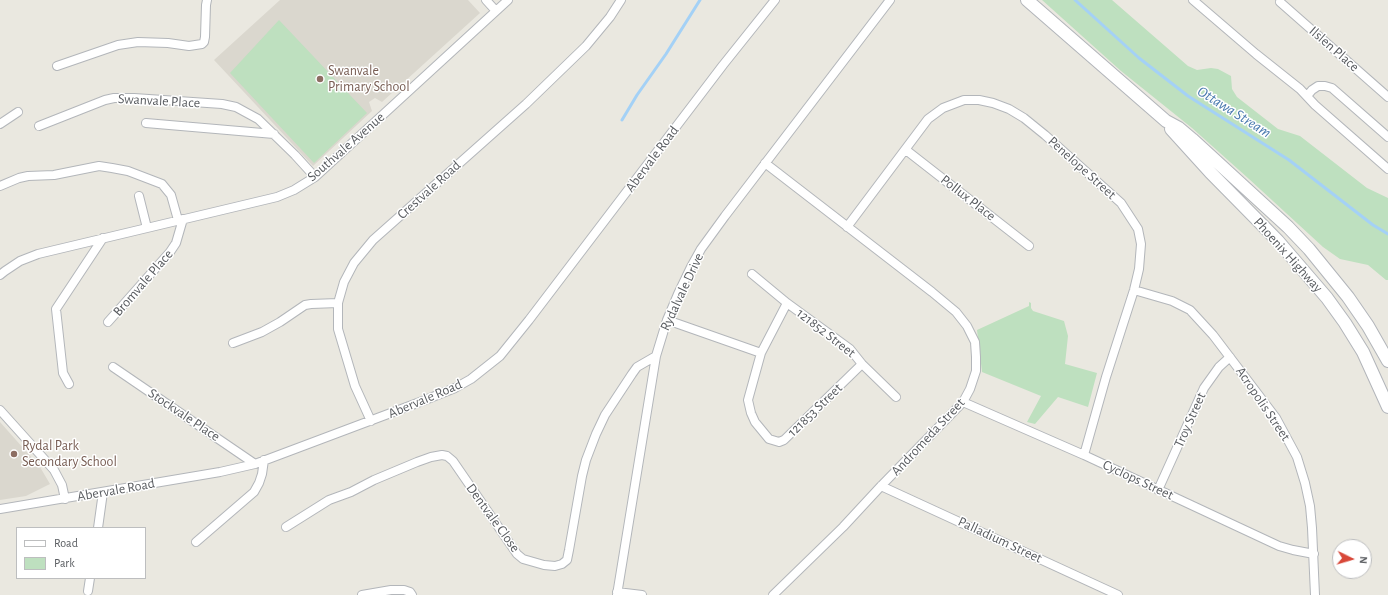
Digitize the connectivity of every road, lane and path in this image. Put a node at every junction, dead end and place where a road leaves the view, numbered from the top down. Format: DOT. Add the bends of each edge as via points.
graph roads {
  1 [pos="207,0"];
  2 [pos="486,0"];
  3 [pos="508,0"];
  4 [pos="621,0"];
  5 [pos="775,0"];
  6 [pos="890,0"];
  7 [pos="1027,0"];
  8 [pos="1193,0"];
  9 [pos="1280,2"];
  10 [pos="496,11"];
  11 [pos="57,66"];
  12 [pos="1307,96"];
  13 [pos="1388,97"];
  14 [pos="18,112"];
  15 [pos="1166,121"];
  16 [pos="146,123"];
  17 [pos="0,124"];
  18 [pos="39,126"];
  19 [pos="274,134"];
  20 [pos="1388,137"];
  21 [pos="906,150"];
  22 [pos="765,163"];
  23 [pos="1388,170"];
  24 [pos="315,177"];
  25 [pos="0,186"];
  26 [pos="140,196"];
  27 [pos="180,220"];
  28 [pos="847,227"];
  29 [pos="147,228"];
  30 [pos="103,238"];
  31 [pos="1029,246"];
  32 [pos="752,274"];
  33 [pos="0,275"];
  34 [pos="1134,290"];
  35 [pos="338,303"];
  36 [pos="787,303"];
  37 [pos="667,320"];
  38 [pos="108,322"];
  39 [pos="233,343"];
  40 [pos="760,353"];
  41 [pos="656,356"];
  42 [pos="1230,357"];
  43 [pos="1388,361"];
  44 [pos="862,364"];
  45 [pos="1388,366"];
  46 [pos="113,367"];
  47 [pos="1374,376"];
  48 [pos="69,384"];
  49 [pos="1384,386"];
  50 [pos="896,397"];
  51 [pos="963,402"];
  52 [pos="1388,406"];
  53 [pos="0,410"];
  54 [pos="371,421"];
  55 [pos="1084,455"];
  56 [pos="264,460"];
  57 [pos="255,464"];
  58 [pos="881,486"];
  59 [pos="1158,490"];
  60 [pos="103,492"];
  61 [pos="65,499"];
  62 [pos="0,509"];
  63 [pos="286,526"];
  64 [pos="98,527"];
  65 [pos="196,542"];
  66 [pos="1314,554"];
  67 [pos="90,579"];
  68 [pos="88,592"];
  69 [pos="617,593"];
  70 [pos="362,595"];
  71 [pos="412,595"];
  72 [pos="642,595"];
  73 [pos="773,595"];
  74 [pos="1118,595"];
  75 [pos="1315,595"];
  1 -- 11 [label="street" via="205,37 204,42 198,46 143,42 118,46"];
  2 -- 10 [label="street"];
  3 -- 10 [label="street, Southvale Avenue"];
  4 -- 35 [label="street, Crestvale Road" via="610,18 586,46 526,104 374,240 354,264 344,282"];
  5 -- 54 [label="street, Abervale Road" via="500,356 471,379 454,388"];
  6 -- 22 [label="street, Rydalvale Drive"];
  7 -- 15 [label="main road, Phoenix Highway"];
  8 -- 12 [label="street"];
  9 -- 13 [label="street, Ilslen Place"];
  10 -- 24 [label="street, Southvale Avenue"];
  12 -- 20 [label="street" via="1318,86 1332,88"];
  12 -- 23 [label="street"];
  14 -- 17 [label="street"];
  15 -- 43 [label="main road, Phoenix Highway" via="1179,128 1253,194 1308,249 1348,297"];
  15 -- 47 [label="main road, Phoenix Highway" via="1172,131 1278,241 1327,298 1363,352"];
  16 -- 19 [label="street, Swanvale Place"];
  18 -- 19 [label="street, Swanvale Place" via="105,100 134,98 236,107 258,119"];
  19 -- 24 [label="street, Swanvale Place"];
  21 -- 28 [label="street, Penelope Street"];
  21 -- 31 [label="street, Pollux Place"];
  21 -- 34 [label="street, Penelope Street" via="928,119 943,108 964,100 993,103 1024,118 1121,203 1130,215 1138,229 1141,244"];
  22 -- 28 [label="street, Andromeda Street"];
  22 -- 37 [label="street, Rydalvale Drive" via="702,249"];
  24 -- 27 [label="street, Southvale Avenue" via="277,197"];
  25 -- 27 [label="street" via="28,176 54,175 99,166 128,171 162,184 171,195"];
  26 -- 29 [label="street"];
  27 -- 29 [label="street, Southvale Avenue"];
  27 -- 38 [label="street, Bromvale Place" via="176,243 170,252"];
  28 -- 51 [label="street, Andromeda Street" via="932,292 956,312 967,326 975,342 976,371"];
  29 -- 30 [label="street, Southvale Avenue"];
  30 -- 33 [label="street, Southvale Avenue" via="38,254 20,261"];
  30 -- 48 [label="street" via="56,309 63,373"];
  32 -- 36 [label="street, 121852 Street"];
  34 -- 42 [label="street, Acropolis Street" via="1172,301 1188,309 1196,315"];
  34 -- 55 [label="street, Penelope Street"];
  35 -- 39 [label="street" via="305,305 262,332"];
  35 -- 54 [label="street, Crestvale Road" via="338,329 346,360"];
  36 -- 40 [label="street, 121853 Street"];
  36 -- 44 [label="street, 121852 Street" via="850,349"];
  37 -- 40 [label="street"];
  37 -- 41 [label="street, Rydalvale Drive"];
  40 -- 44 [label="street, 121853 Street" via="748,400 749,407 759,428 769,439 779,442"];
  41 -- 63 [label="street, Dentvale Close" via="637,367 605,415 596,434 582,476 570,550 567,560 562,564 544,565 517,554 453,461 442,455 417,462 329,500"];
  41 -- 69 [label="street, Rydalvale Drive"];
  42 -- 59 [label="street, Troy Street" via="1219,367 1204,388"];
  42 -- 66 [label="street, Acropolis Street" via="1276,418 1297,457 1310,506"];
  44 -- 50 [label="street, 121852 Street"];
  45 -- 47 [label="main road"];
  46 -- 57 [label="street, Stockvale Place"];
  47 -- 49 [label="main road, Phoenix Highway"];
  49 -- 52 [label="main road, Phoenix Highway"];
  51 -- 55 [label="street, Cyclops Street"];
  51 -- 58 [label="street, Andromeda Street"];
  53 -- 61 [label="street" via="54,470 62,485"];
  54 -- 56 [label="street, Abervale Road"];
  55 -- 59 [label="street, Cyclops Street"];
  56 -- 57 [label="street, Abervale Road"];
  56 -- 65 [label="street" via="260,484 254,492"];
  57 -- 60 [label="street, Abervale Road"];
  58 -- 73 [label="street, Andromeda Street"];
  58 -- 74 [label="street, Palladium Street"];
  59 -- 66 [label="street, Cyclops Street" via="1279,546"];
  60 -- 61 [label="street, Abervale Road"];
  60 -- 64 [label="street"];
  61 -- 62 [label="street, Abervale Road"];
  66 -- 75 [label="street, Acropolis Street"];
  67 -- 68 [label="street"];
  69 -- 72 [label="street"];
  70 -- 71 [label="street" via="404,590"];
}
